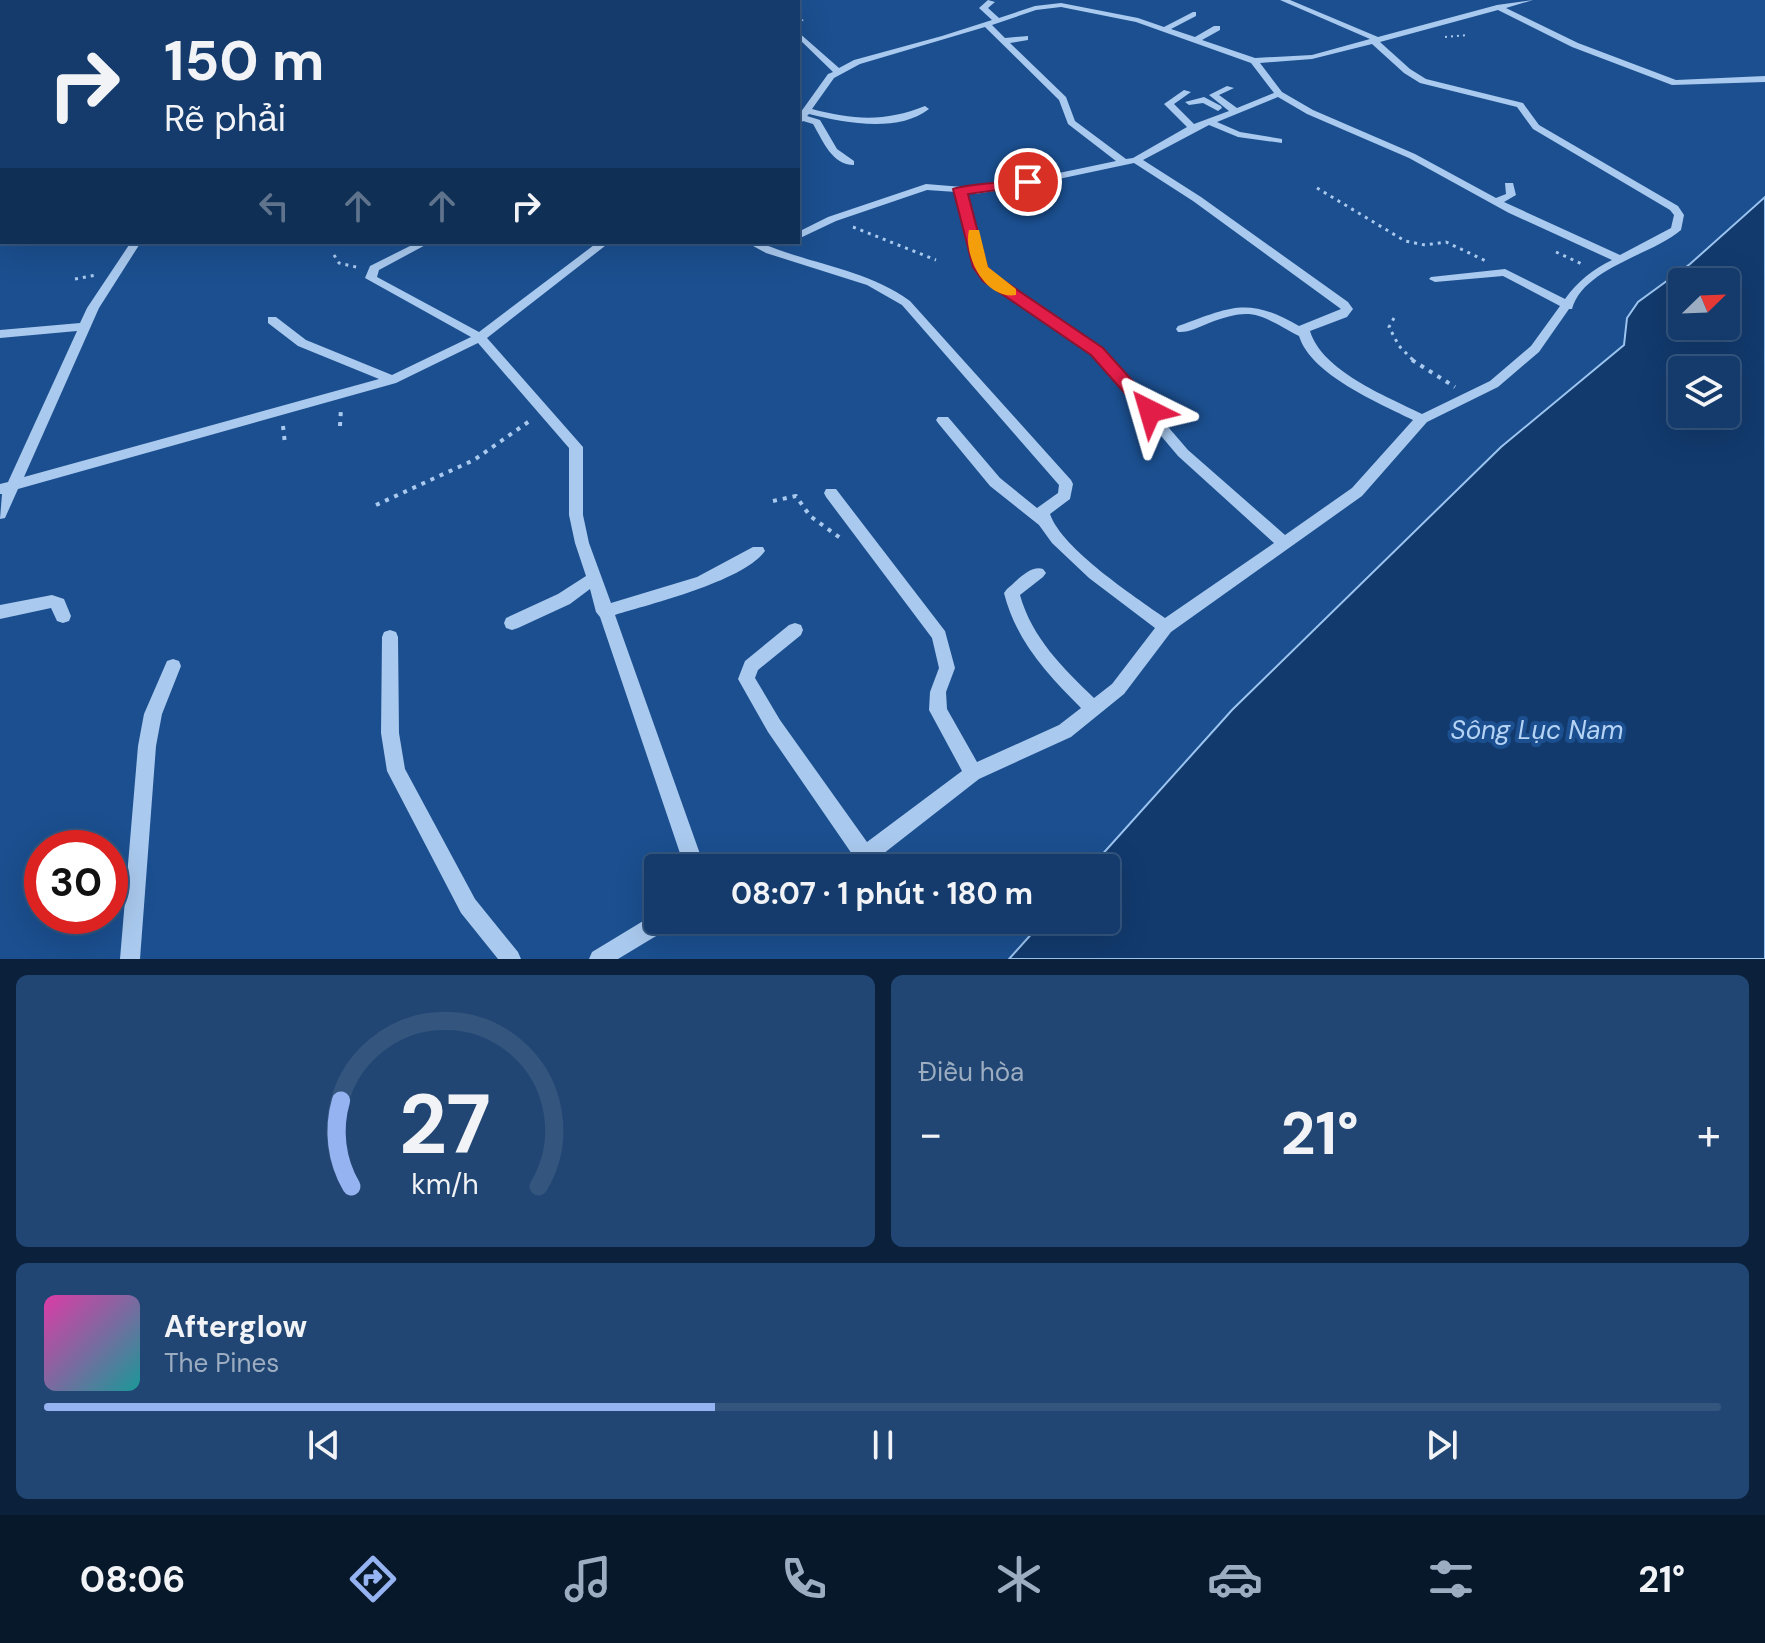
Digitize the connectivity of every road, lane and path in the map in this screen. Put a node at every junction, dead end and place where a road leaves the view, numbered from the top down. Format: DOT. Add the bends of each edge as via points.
graph roads {
  1 [pos="1284,0"];
  2 [pos="1529,0"];
  3 [pos="1515,1"];
  4 [pos="991,2"];
  5 [pos="1058,3"];
  6 [pos="1497,7"];
  7 [pos="1193,14"];
  8 [pos="996,19"];
  9 [pos="985,23"];
  10 [pos="1167,28"];
  11 [pos="1217,28"];
  12 [pos="800,36"];
  13 [pos="1025,38"];
  14 [pos="1198,39"];
  15 [pos="1375,40"];
  16 [pos="1004,41"];
  17 [pos="911,47"];
  18 [pos="910,58"];
  19 [pos="1254,61"];
  20 [pos="838,72"];
  21 [pos="1765,79"];
  22 [pos="1230,88"];
  23 [pos="1279,94"];
  24 [pos="925,109"];
  25 [pos="1233,114"];
  26 [pos="804,117"];
  27 [pos="1210,122"];
  28 [pos="1193,128"];
  29 [pos="1279,141"];
  30 [pos="1136,160"];
  31 [pos="1123,162"];
  32 [pos="851,163"];
  33 [pos="1028,182"];
  34 [pos="1509,185"];
  35 [pos="1317,188"];
  36 [pos="960,189"];
  37 [pos="1050,191"];
  38 [pos="1495,202"];
  39 [pos="832,219"];
  40 [pos="800,235"];
  41 [pos="135,244"];
  42 [pos="422,244"];
  43 [pos="602,244"];
  44 [pos="755,244"];
  45 [pos="780,244"];
  46 [pos="767,250"];
  47 [pos="1556,252"];
  48 [pos="334,255"];
  49 [pos="1617,258"];
  50 [pos="936,260"];
  51 [pos="374,268"];
  52 [pos="1505,272"];
  53 [pos="1597,272"];
  54 [pos="1435,279"];
  55 [pos="1568,306"];
  56 [pos="1394,318"];
  57 [pos="272,320"];
  58 [pos="86,326"];
  59 [pos="1182,329"];
  60 [pos="1302,333"];
  61 [pos="0,334"];
  62 [pos="480,337"];
  63 [pos="392,380"];
  64 [pos="1476,396"];
  65 [pos="541,410"];
  66 [pos="1422,419"];
  67 [pos="943,420"];
  68 [pos="5,489"];
  69 [pos="831,493"];
  70 [pos="773,501"];
  71 [pos="376,505"];
  72 [pos="0,514"];
  73 [pos="1042,520"];
  74 [pos="1285,544"];
  75 [pos="869,546"];
  76 [pos="758,551"];
  77 [pos="1038,573"];
  78 [pos="593,579"];
  79 [pos="0,612"];
  80 [pos="604,612"];
  81 [pos="63,616"];
  82 [pos="512,623"];
  83 [pos="1165,627"];
  84 [pos="795,630"];
  85 [pos="390,637"];
  86 [pos="173,666"];
  87 [pos="1093,709"];
  88 [pos="973,773"];
  89 [pos="690,854"];
  90 [pos="864,854"];
  91 [pos="868,854"];
  92 [pos="644,932"];
  93 [pos="130,959"];
  94 [pos="511,959"];
  95 [pos="599,959"];
  1 -- 15 [label="street"];
  2 -- 3 [label="street"];
  3 -- 6 [label="street"];
  4 -- 8 [label="street" via="983,8"];
  5 -- 8 [label="street"];
  5 -- 10 [label="street"];
  6 -- 15 [label="street"];
  6 -- 21 [label="street" via="1575,45 1675,83"];
  7 -- 10 [label="street"];
  8 -- 9 [label="street"];
  9 -- 16 [label="street"];
  9 -- 17 [label="street"];
  10 -- 14 [label="street"];
  11 -- 14 [label="street"];
  12 -- 20 [label="street"];
  13 -- 16 [label="street"];
  14 -- 19 [label="street"];
  15 -- 19 [label="street" via="1312,57"];
  15 -- 49 [label="street" via="1423,81 1520,105 1536,127 1674,208 1679,215 1676,230"];
  16 -- 31 [label="street" via="1063,99 1071,122"];
  17 -- 18 [label="street" via="915,52"];
  17 -- 20 [label="street" via="869,57"];
  19 -- 23 [label="street"];
  20 -- 26 [label="street"];
  22 -- 25 [label="street" via="1213,95"];
  23 -- 25 [label="street"];
  23 -- 38 [label="street" via="1412,156"];
  24 -- 26 [label="street" via="905,117"];
  25 -- 27 [label="street"];
  25 -- 28 [label="street" via="1188,97 1168,104"];
  26 -- 32 [label="street" via="817,122 833,151"];
  27 -- 28 [label="street"];
  27 -- 29 [label="street" via="1238,134"];
  28 -- 30 [label="street"];
  30 -- 31 [label="street"];
  30 -- 60 [label="street" via="1344,304 1343,314 1307,326"];
  31 -- 33 [label="street"];
  33 -- 36 [label="street"];
  33 -- 37 [label="street" via="1034,189"];
  34 -- 38 [label="street" via="1511,195"];
  35 -- 52 [label="path" via="1405,241 1455,245"];
  36 -- 39 [label="street" via="926,187"];
  36 -- 74 [label="street" via="980,267 988,278 1097,352 1183,453"];
  38 -- 49 [label="street"];
  39 -- 40 [label="street"];
  39 -- 50 [label="path"];
  41 -- 58 [label="street"];
  42 -- 51 [label="street"];
  43 -- 62 [label="street"];
  44 -- 46 [label="street"];
  45 -- 46 [label="street"];
  46 -- 73 [label="street" via="885,289 906,303 1066,484 1065,495 1042,512"];
  47 -- 53 [label="path"];
  48 -- 51 [label="path" via="349,267"];
  49 -- 53 [label="street"];
  51 -- 62 [label="street" via="371,278"];
  52 -- 54 [label="street"];
  52 -- 55 [label="street"];
  53 -- 55 [label="street"];
  55 -- 64 [label="street" via="1535,349"];
  56 -- 64 [label="path" via="1391,335 1404,352"];
  57 -- 63 [label="street" via="302,343"];
  58 -- 61 [label="street"];
  58 -- 68 [label="street"];
  59 -- 60 [label="street" via="1249,307"];
  60 -- 66 [label="street" via="1333,369"];
  62 -- 63 [label="street"];
  62 -- 65 [label="street"];
  63 -- 68 [label="street"];
  64 -- 66 [label="street"];
  65 -- 71 [label="path" via="474,460"];
  65 -- 78 [label="street" via="576,447 576,515"];
  66 -- 74 [label="street" via="1357,492"];
  67 -- 73 [label="street" via="995,482"];
  68 -- 72 [label="street"];
  69 -- 75 [label="street"];
  70 -- 75 [label="path" via="796,496 830,533"];
  73 -- 83 [label="street" via="1109,586"];
  74 -- 83 [label="street"];
  75 -- 88 [label="street" via="939,636 947,668 938,710"];
  76 -- 80 [label="street" via="717,577"];
  77 -- 87 [label="street" via="1012,593 1015,608 1043,656"];
  78 -- 80 [label="street"];
  78 -- 82 [label="street"];
  79 -- 81 [label="street" via="52,601"];
  80 -- 89 [label="street"];
  83 -- 87 [label="street" via="1118,689"];
  84 -- 90 [label="street" via="751,666 746,679"];
  85 -- 94 [label="street" via="390,733 396,771 468,906"];
  86 -- 93 [label="street" via="153,714 147,746"];
  87 -- 88 [label="street" via="1065,731"];
  88 -- 91 [label="street"];
  92 -- 95 [label="street"];
}
